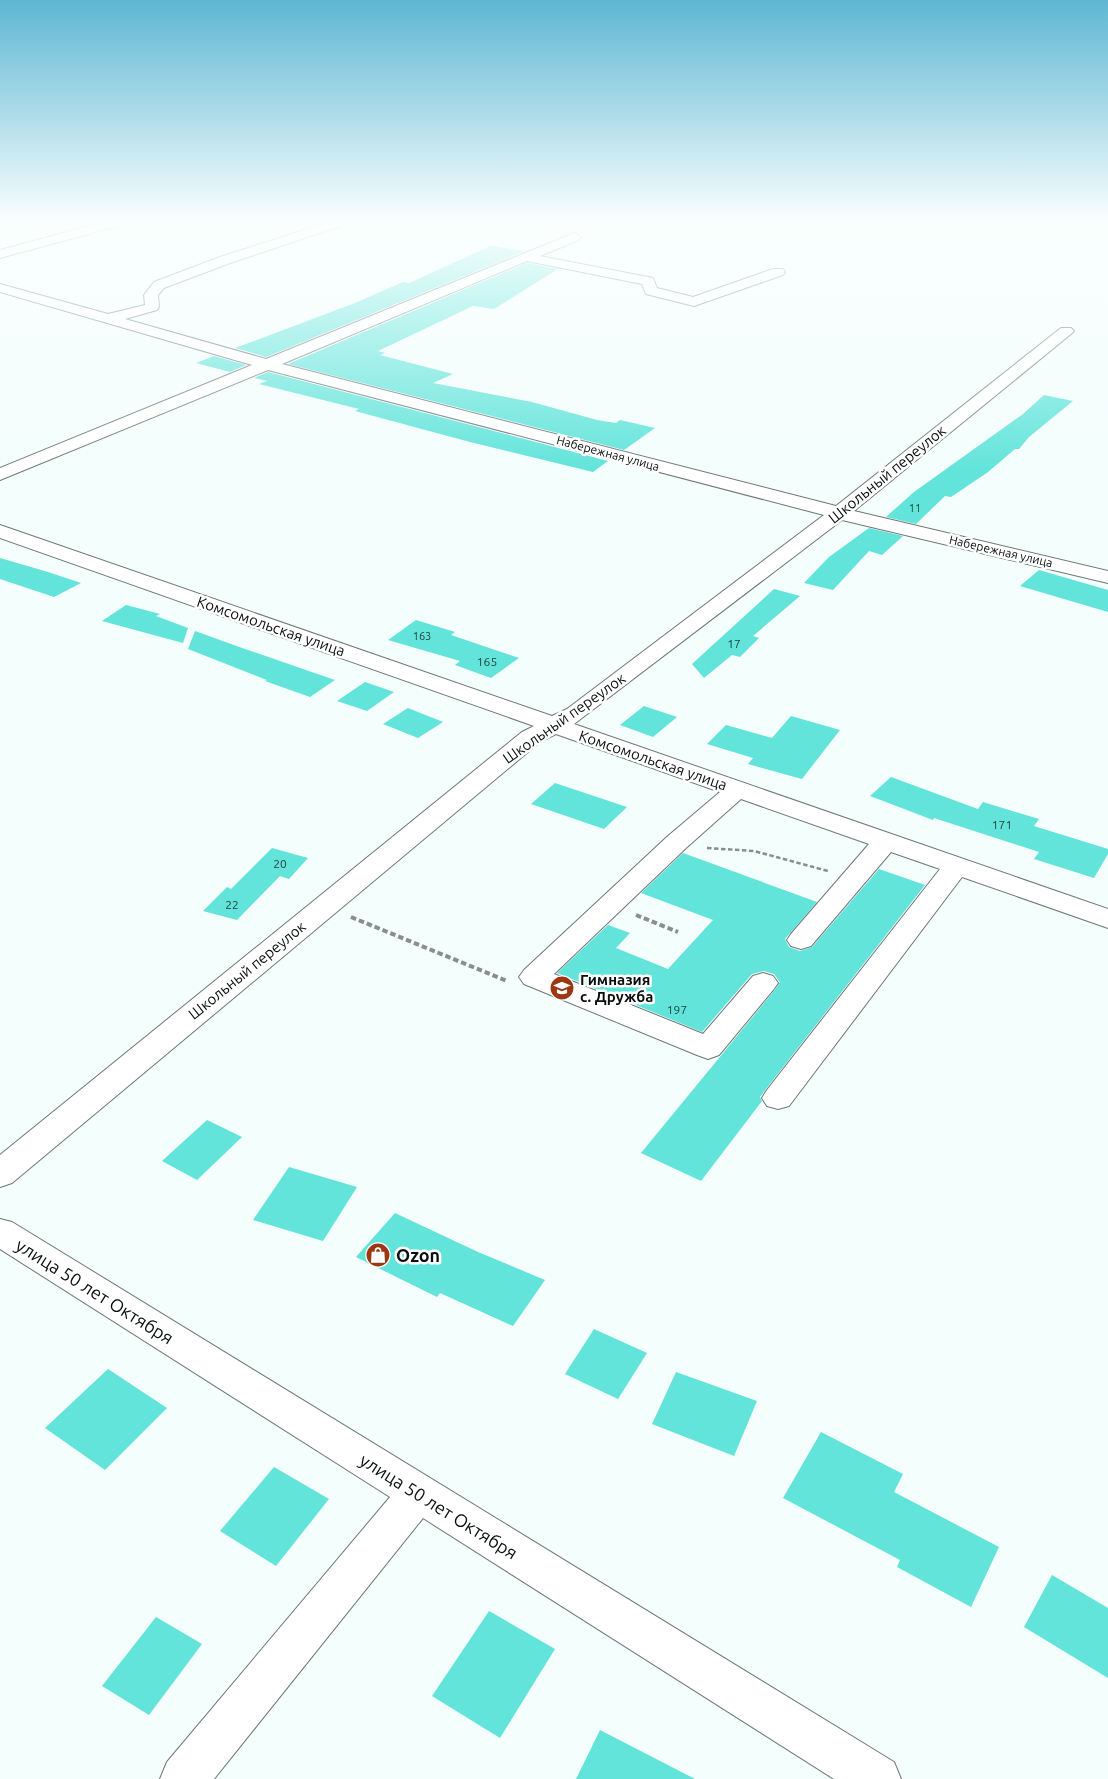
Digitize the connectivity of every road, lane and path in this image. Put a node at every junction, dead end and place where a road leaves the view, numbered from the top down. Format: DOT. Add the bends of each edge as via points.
graph roads {
  1 [pos="60,304"];
  2 [pos="152,304"];
  3 [pos="412,304"];
  4 [pos="112,318"];
  5 [pos="1066,331"];
  6 [pos="268,364"];
  7 [pos="0,475"];
  8 [pos="839,513"];
  9 [pos="0,531"];
  10 [pos="1108,577"];
  11 [pos="552,726"];
  12 [pos="738,790"];
  13 [pos="886,841"];
  14 [pos="677,842"];
  15 [pos="956,866"];
  16 [pos="854,878"];
  17 [pos="610,905"];
  18 [pos="344,915"];
  19 [pos="1108,919"];
  20 [pos="678,932"];
  21 [pos="801,940"];
  22 [pos="534,977"];
  23 [pos="763,983"];
  24 [pos="778,1098"];
  25 [pos="0,1174"];
  26 [pos="0,1232"];
  27 [pos="418,1493"];
  28 [pos="184,1779"];
  29 [pos="877,1779"];
  1 -- 4 [label="street, Набережная улица"];
  2 -- 4 [label="street" via="152,307"];
  3 -- 6 [label="street"];
  4 -- 6 [label="street, Набережная улица"];
  5 -- 8 [label="street, Школьный переулок"];
  6 -- 7 [label="street"];
  6 -- 8 [label="street, Набережная улица"];
  8 -- 10 [label="street, Набережная улица"];
  8 -- 11 [label="street, Школьный переулок" via="575,714"];
  9 -- 11 [label="street, Комсомольская улица"];
  11 -- 12 [label="street, Комсомольская улица"];
  11 -- 25 [label="street, Школьный переулок" via="531,737"];
  12 -- 13 [label="street, Комсомольская улица"];
  12 -- 14 [label="street"];
  13 -- 15 [label="street, Комсомольская улица"];
  13 -- 16 [label="street"];
  14 -- 16 [label="path" via="754,851"];
  14 -- 17 [label="street"];
  15 -- 19 [label="street, Комсомольская улица"];
  15 -- 24 [label="street"];
  16 -- 21 [label="street"];
  17 -- 20 [label="path"];
  17 -- 22 [label="street"];
  18 -- 22 [label="path" via="522,987"];
  22 -- 23 [label="street" via="708,1048"];
  26 -- 27 [label="street, улица 50 лет Октября"];
  27 -- 28 [label="street"];
  27 -- 29 [label="street, улица 50 лет Октября"];
}
